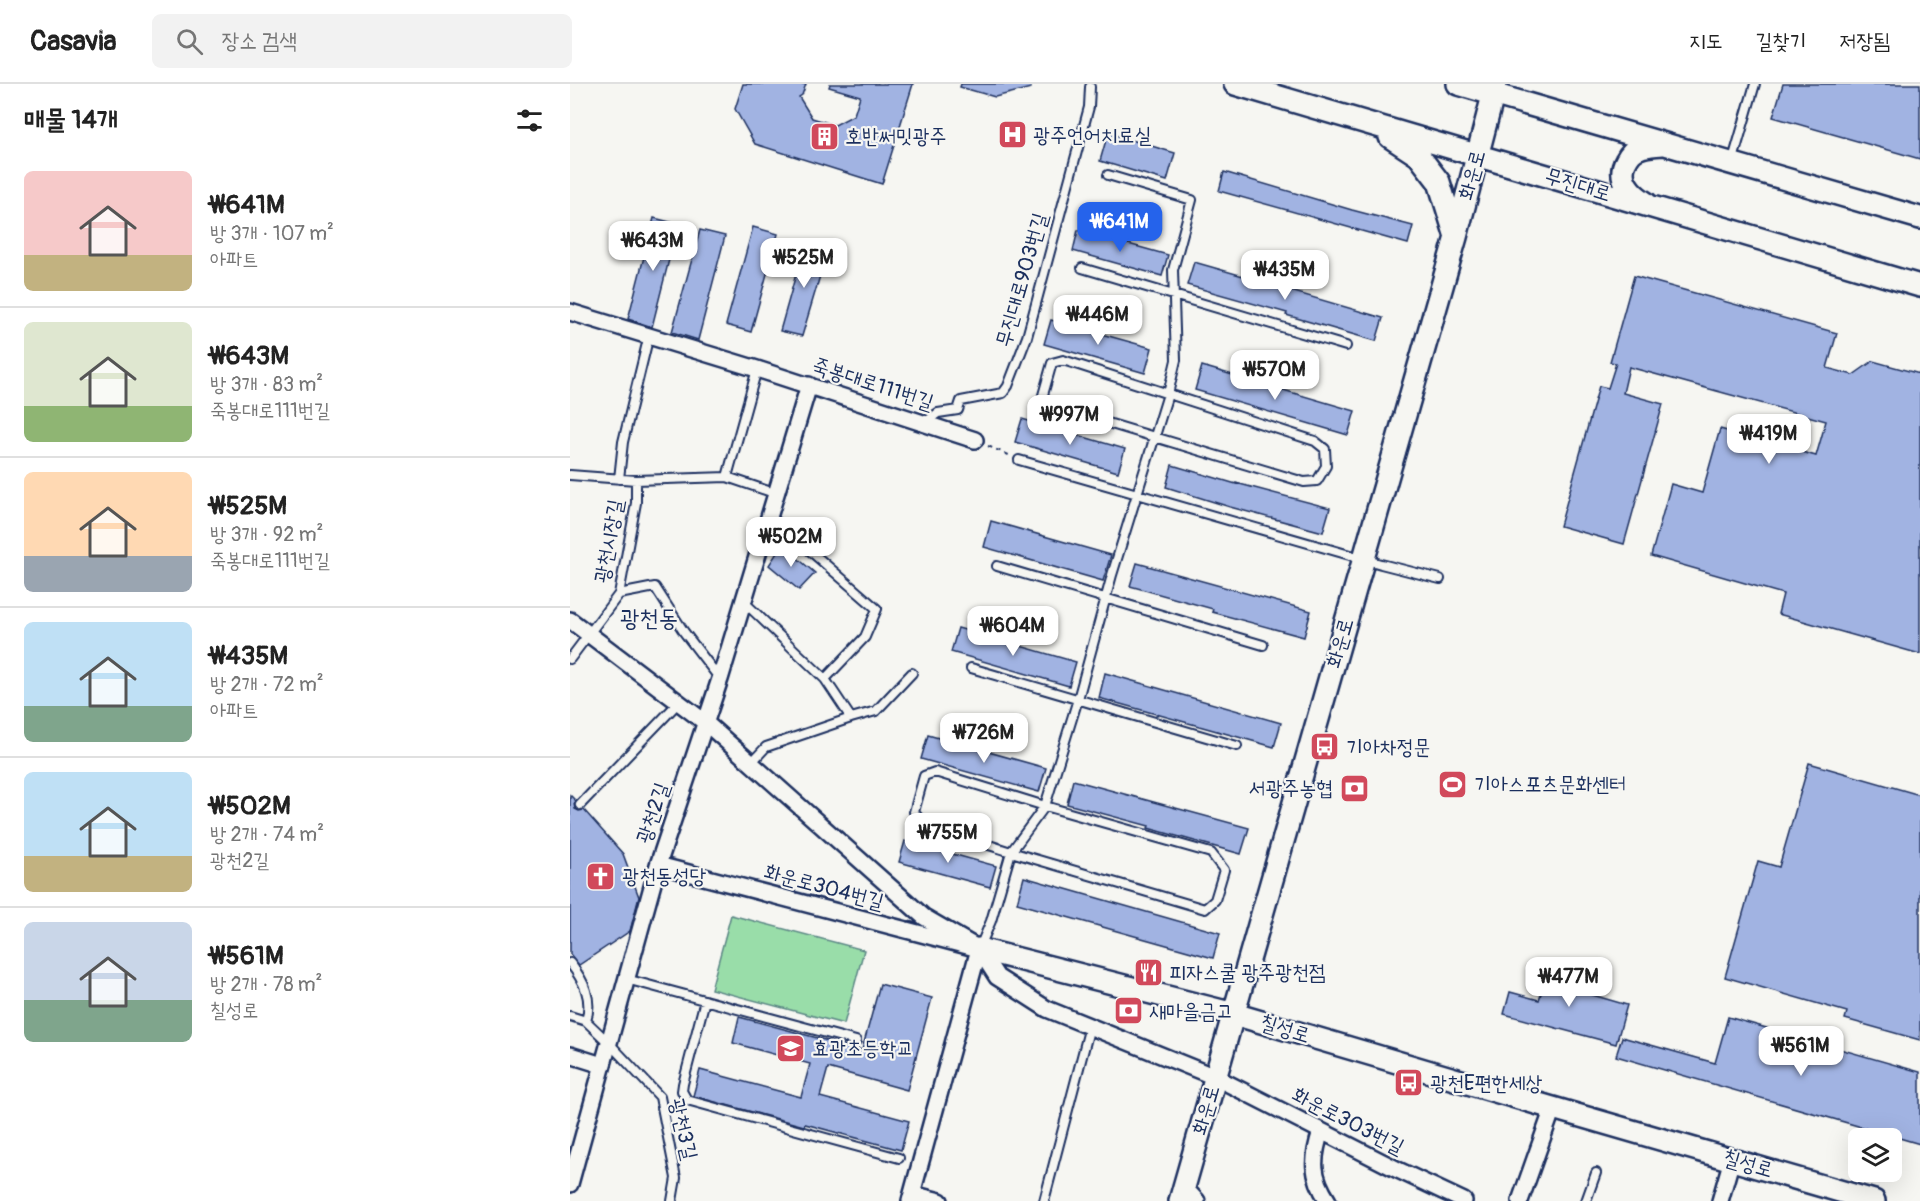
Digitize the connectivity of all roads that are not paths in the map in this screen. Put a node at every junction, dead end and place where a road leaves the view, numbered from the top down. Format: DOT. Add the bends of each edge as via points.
graph roads {
  1 [pos="1235,84"];
  2 [pos="1458,84"];
  3 [pos="1755,84"];
  4 [pos="1090,87"];
  5 [pos="1495,89"];
  6 [pos="1372,125"];
  7 [pos="1666,144"];
  8 [pos="1477,156"];
  9 [pos="1732,163"];
  10 [pos="1107,175"];
  11 [pos="1653,207"];
  12 [pos="1920,218"];
  13 [pos="1456,237"];
  14 [pos="1082,268"];
  15 [pos="1920,286"];
  16 [pos="1174,297"];
  17 [pos="570,312"];
  18 [pos="649,335"];
  19 [pos="1346,346"];
  20 [pos="757,369"];
  21 [pos="809,385"];
  22 [pos="1168,394"];
  23 [pos="924,423"];
  24 [pos="1156,438"];
  25 [pos="975,440"];
  26 [pos="1019,460"];
  27 [pos="570,475"];
  28 [pos="727,477"];
  29 [pos="619,479"];
  30 [pos="636,480"];
  31 [pos="777,494"];
  32 [pos="1138,495"];
  33 [pos="770,516"];
  34 [pos="1364,559"];
  35 [pos="997,566"];
  36 [pos="1440,579"];
  37 [pos="619,594"];
  38 [pos="1106,599"];
  39 [pos="743,602"];
  40 [pos="570,620"];
  41 [pos="590,635"];
  42 [pos="1263,645"];
  43 [pos="570,659"];
  44 [pos="971,668"];
  45 [pos="912,673"];
  46 [pos="825,679"];
  47 [pos="720,680"];
  48 [pos="1078,699"];
  49 [pos="678,703"];
  50 [pos="851,718"];
  51 [pos="706,723"];
  52 [pos="1237,746"];
  53 [pos="751,763"];
  54 [pos="580,805"];
  55 [pos="1045,806"];
  56 [pos="1011,852"];
  57 [pos="658,865"];
  58 [pos="979,949"];
  59 [pos="570,963"];
  60 [pos="627,979"];
  61 [pos="705,1000"];
  62 [pos="1234,1014"];
  63 [pos="570,1016"];
  64 [pos="586,1021"];
  65 [pos="1090,1026"];
  66 [pos="856,1041"];
  67 [pos="609,1043"];
  68 [pos="570,1055"];
  69 [pos="603,1065"];
  70 [pos="1215,1077"];
  71 [pos="1553,1108"];
  72 [pos="1321,1131"];
  73 [pos="899,1158"];
  74 [pos="1732,1159"];
  75 [pos="1596,1173"];
  76 [pos="570,1184"];
  77 [pos="1187,1196"];
  78 [pos="911,1198"];
  79 [pos="672,1201"];
  80 [pos="940,1201"];
  81 [pos="1044,1201"];
  82 [pos="1328,1201"];
  83 [pos="1464,1201"];
  84 [pos="1520,1201"];
  85 [pos="1586,1201"];
  86 [pos="1720,1201"];
  87 [pos="1874,1201"];
  1 -- 6 [label="street, 무진대로"];
  2 -- 5 [label="street"];
  3 -- 9 [label="lane"];
  4 -- 23 [label="lane, 무진대로903번길" via="1089,107 1027,337 1008,386 1003,393 961,401 958,410 938,413"];
  5 -- 7 [label="street"];
  5 -- 8 [label="street, 화운로"];
  6 -- 8 [label="street, 무진대로"];
  6 -- 13 [label="street" via="1419,156 1439,182"];
  7 -- 9 [label="street"];
  7 -- 11 [label="street" via="1637,148 1624,165 1622,175 1632,193"];
  8 -- 11 [label="street, 무진대로"];
  8 -- 13 [label="street, 화운로"];
  9 -- 12 [label="street"];
  10 -- 16 [label="lane" via="1192,200 1173,270"];
  11 -- 15 [label="street, 무진대로"];
  13 -- 34 [label="street, 화운로"];
  14 -- 16 [label="lane"];
  16 -- 19 [label="lane"];
  16 -- 22 [label="lane" via="1176,360"];
  17 -- 18 [label="street, 죽봉대로111번길"];
  18 -- 20 [label="street, 죽봉대로111번길"];
  18 -- 29 [label="lane" via="622,442"];
  20 -- 21 [label="street, 죽봉대로111번길"];
  20 -- 28 [label="lane"];
  21 -- 23 [label="street, 죽봉대로111번길"];
  21 -- 31 [label="street, 광천2길"];
  22 -- 24 [label="lane"];
  22 -- 24 [label="lane" via="1063,360 1052,363 1047,380 1043,395 1048,405"];
  22 -- 24 [label="lane" via="1315,441 1324,449 1326,466 1317,481 1304,483"];
  23 -- 25 [label="street, 죽봉대로111번길"];
  24 -- 32 [label="lane"];
  26 -- 32 [label="lane"];
  27 -- 29 [label="lane, 광천시장길"];
  28 -- 30 [label="lane, 광천시장길"];
  28 -- 31 [label="lane, 광천시장길"];
  29 -- 30 [label="lane, 광천시장길"];
  30 -- 37 [label="lane, 광천시장길" via="636,503"];
  31 -- 33 [label="street, 광천2길"];
  32 -- 34 [label="lane"];
  32 -- 38 [label="lane"];
  33 -- 39 [label="street, 광천2길"];
  33 -- 46 [label="lane" via="877,609 865,637"];
  34 -- 36 [label="lane"];
  34 -- 62 [label="street, 화운로"];
  35 -- 38 [label="lane"];
  37 -- 41 [label="lane, 광천시장길"];
  37 -- 47 [label="lane" via="655,587"];
  38 -- 42 [label="lane"];
  38 -- 48 [label="lane"];
  39 -- 46 [label="lane"];
  39 -- 47 [label="street, 광천2길"];
  40 -- 41 [label="street, 화운로304번길"];
  41 -- 43 [label="lane, 광천시장길"];
  41 -- 49 [label="street, 화운로304번길"];
  44 -- 48 [label="lane"];
  45 -- 50 [label="lane" via="876,711"];
  46 -- 50 [label="lane"];
  47 -- 51 [label="street, 광천2길"];
  48 -- 52 [label="lane"];
  48 -- 55 [label="lane"];
  49 -- 51 [label="street, 화운로304번길"];
  49 -- 54 [label="lane"];
  50 -- 53 [label="lane" via="766,747"];
  51 -- 53 [label="street, 화운로304번길"];
  51 -- 57 [label="street, 광천2길"];
  53 -- 58 [label="street, 화운로304번길" via="924,917"];
  55 -- 56 [label="lane"];
  55 -- 56 [label="lane" via="935,772 924,776 914,812 923,824"];
  55 -- 56 [label="lane" via="1211,853 1224,870 1215,900 1205,909"];
  56 -- 58 [label="lane" via="992,921"];
  57 -- 58 [label="street, 화운로304번길"];
  57 -- 60 [label="street, 광천2길"];
  58 -- 62 [label="street, 칠성로"];
  58 -- 65 [label="street, 화운로304번길" via="997,977 1047,1009"];
  58 -- 78 [label="street"];
  59 -- 64 [label="lane" via="585,987 590,1009"];
  60 -- 61 [label="lane"];
  60 -- 67 [label="street, 광천2길"];
  61 -- 66 [label="lane"];
  61 -- 73 [label="lane" via="683,1083 687,1100"];
  62 -- 70 [label="street, 화운로"];
  62 -- 71 [label="street, 칠성로"];
  63 -- 64 [label="lane, 광천3길"];
  64 -- 67 [label="lane, 광천3길"];
  65 -- 70 [label="street, 화운로304번길"];
  65 -- 81 [label="lane"];
  67 -- 69 [label="street, 광천2길"];
  67 -- 79 [label="lane, 광천3길" via="660,1097 676,1178"];
  68 -- 69 [label="street"];
  69 -- 76 [label="street, 광천2길"];
  70 -- 72 [label="street, 화운로303번길"];
  70 -- 77 [label="street, 화운로"];
  71 -- 74 [label="street, 칠성로"];
  71 -- 84 [label="street"];
  72 -- 82 [label="street" via="1314,1172"];
  72 -- 83 [label="street, 화운로303번길"];
  74 -- 86 [label="street"];
  74 -- 87 [label="street, 칠성로"];
  75 -- 85 [label="lane"];
  78 -- 80 [label="street"];
}
